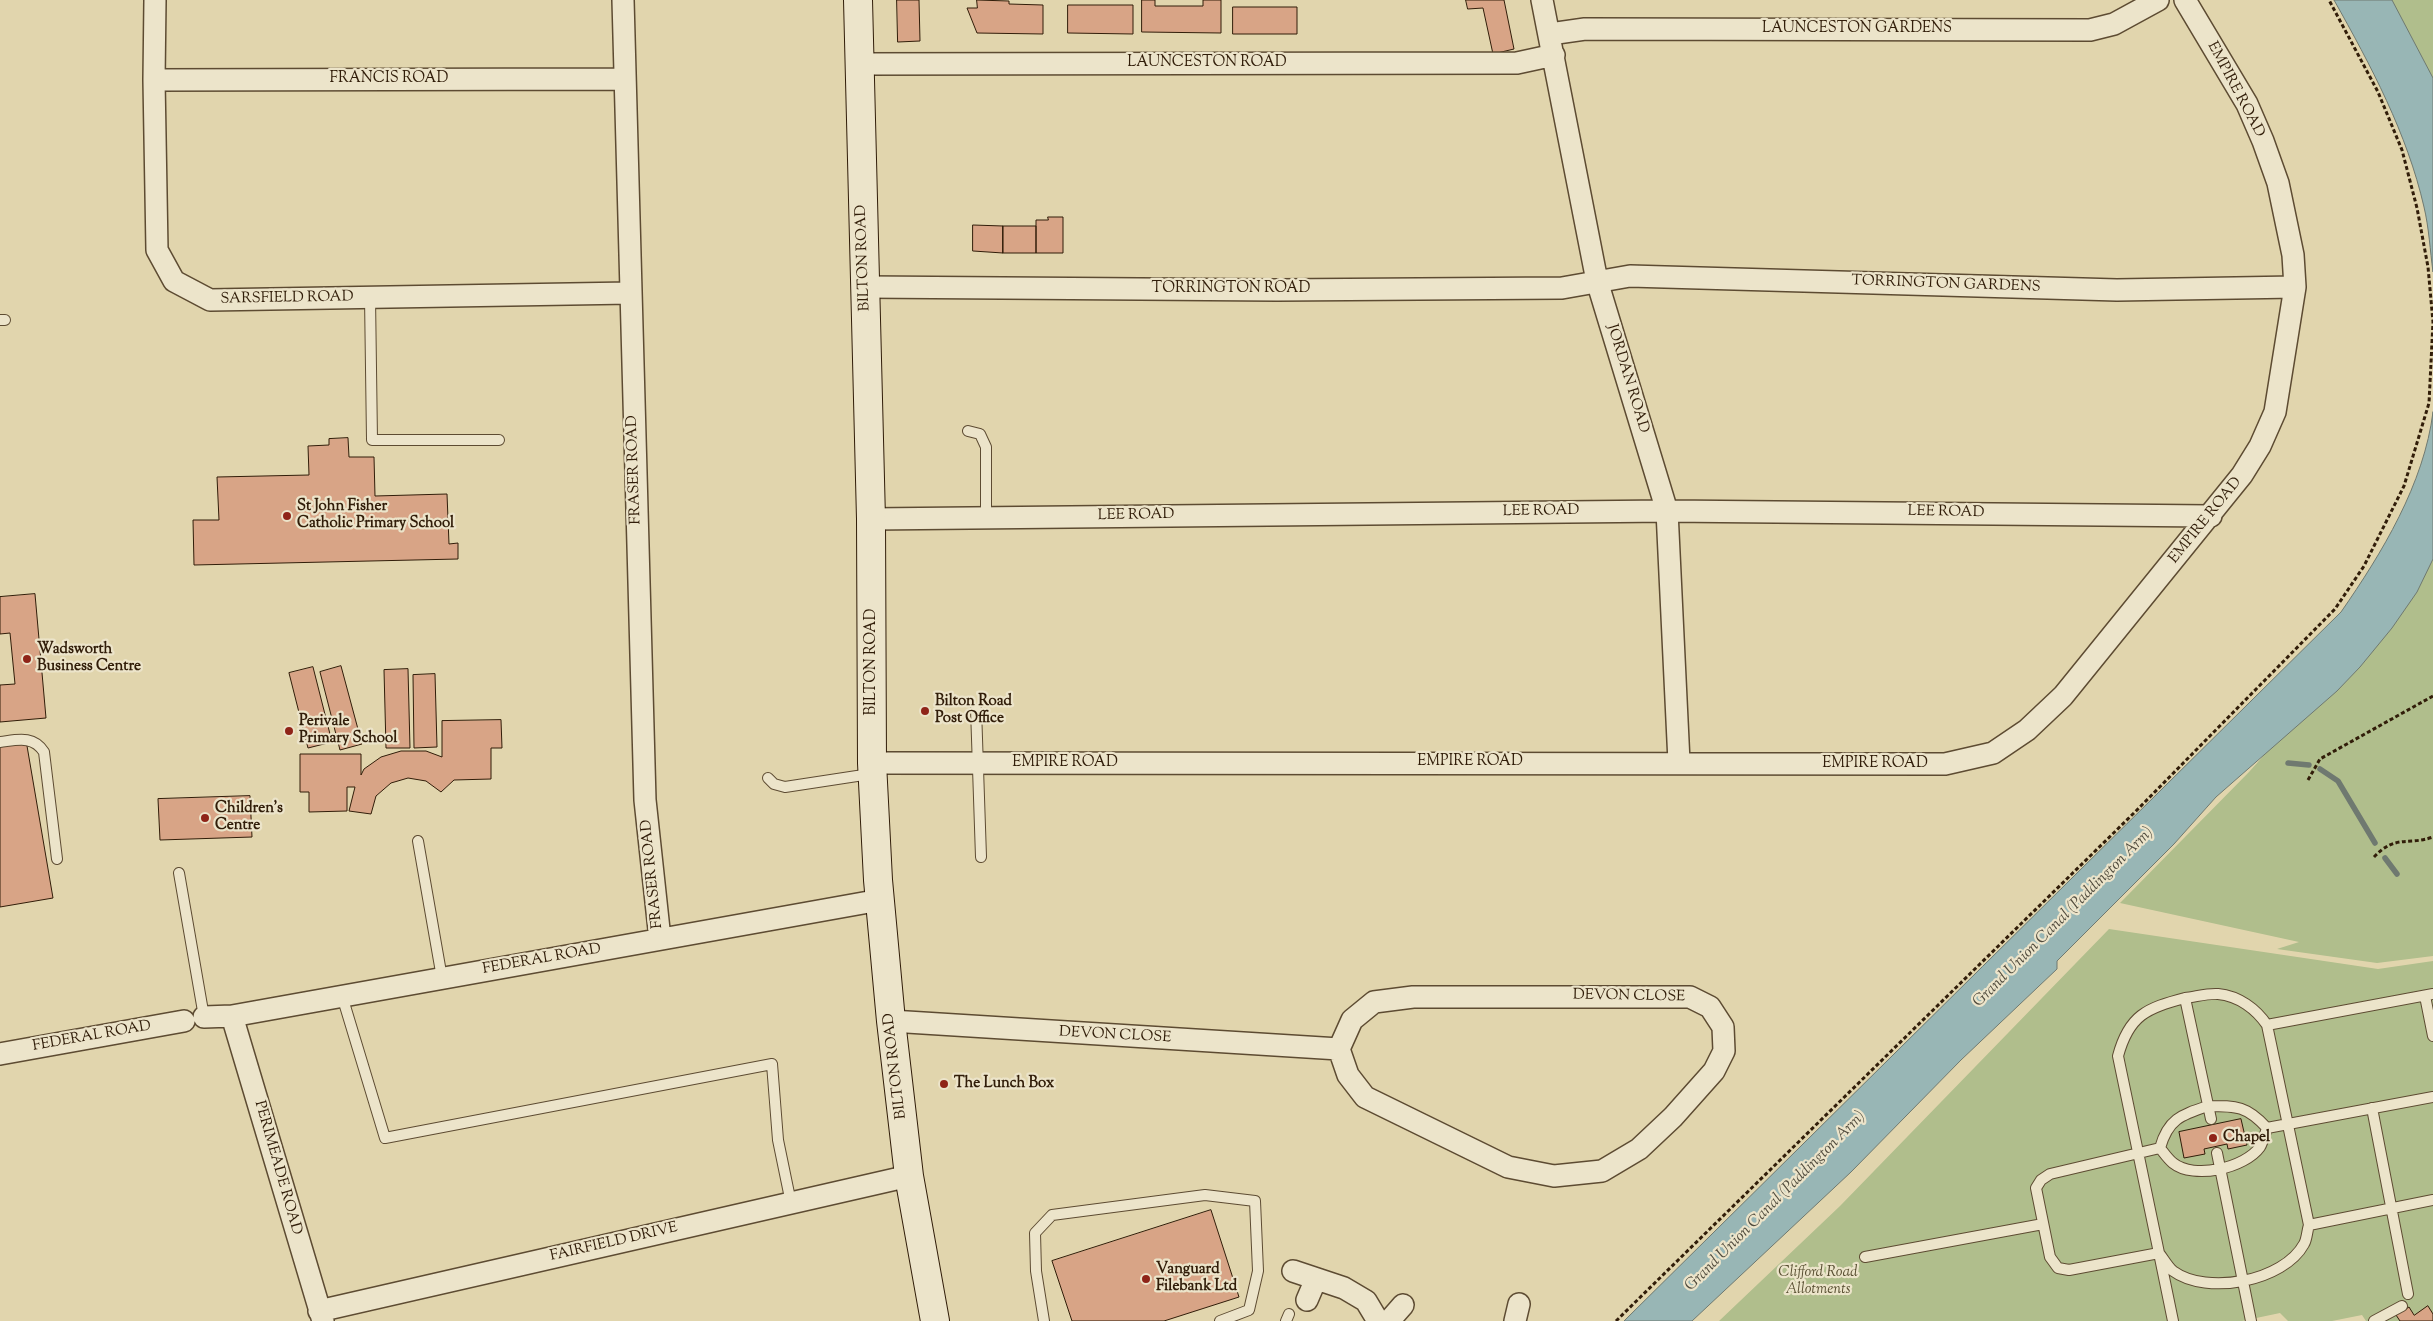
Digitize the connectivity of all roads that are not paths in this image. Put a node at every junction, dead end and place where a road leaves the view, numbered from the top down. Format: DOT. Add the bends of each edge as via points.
graph roads {
  1 [pos="155,0"];
  2 [pos="623,0"];
  3 [pos="858,0"];
  4 [pos="1542,0"];
  5 [pos="2158,0"];
  6 [pos="2185,0"];
  7 [pos="1550,34"];
  8 [pos="1554,55"];
  9 [pos="859,64"];
  10 [pos="624,79"];
  11 [pos="154,80"];
  12 [pos="1597,281"];
  13 [pos="865,287"];
  14 [pos="2295,287"];
  15 [pos="630,294"];
  16 [pos="370,298"];
  17 [pos="968,431"];
  18 [pos="499,440"];
  19 [pos="1667,511"];
  20 [pos="2211,516"];
  21 [pos="986,518"];
  22 [pos="871,519"];
  23 [pos="976,709"];
  24 [pos="0,742"];
  25 [pos="1679,762"];
  26 [pos="979,763"];
  27 [pos="873,768"];
  28 [pos="768,778"];
  29 [pos="418,841"];
  30 [pos="981,857"];
  31 [pos="58,859"];
  32 [pos="179,872"];
  33 [pos="880,900"];
  34 [pos="660,939"];
  35 [pos="442,978"];
  36 [pos="2429,995"];
  37 [pos="342,996"];
  38 [pos="2185,998"];
  39 [pos="232,1016"];
  40 [pos="194,1019"];
  41 [pos="891,1020"];
  42 [pos="2267,1025"];
  43 [pos="2433,1036"];
  44 [pos="1339,1048"];
  45 [pos="0,1054"];
  46 [pos="2433,1096"];
  47 [pos="2208,1106"];
  48 [pos="2372,1108"];
  49 [pos="2211,1119"];
  50 [pos="2287,1125"];
  51 [pos="2267,1128"];
  52 [pos="2160,1148"];
  53 [pos="2217,1153"];
  54 [pos="2138,1154"];
  55 [pos="2220,1170"];
  56 [pos="909,1176"];
  57 [pos="2433,1200"];
  58 [pos="791,1203"];
  59 [pos="2391,1208"];
  60 [pos="2043,1224"];
  61 [pos="2309,1225"];
  62 [pos="2159,1253"];
  63 [pos="1865,1257"];
  64 [pos="1293,1271"];
  65 [pos="1316,1279"];
  66 [pos="2242,1281"];
  67 [pos="2408,1294"];
  68 [pos="1307,1300"];
  69 [pos="2402,1306"];
  70 [pos="321,1316"];
  71 [pos="935,1321"];
  72 [pos="1044,1321"];
  73 [pos="1220,1321"];
  74 [pos="1378,1321"];
  75 [pos="2173,1321"];
  76 [pos="2251,1321"];
  77 [pos="2374,1321"];
  1 -- 11 [label="street, SARSFIELD ROAD"];
  2 -- 10 [label="street, FRASER ROAD"];
  3 -- 9 [label="street, BILTON ROAD"];
  4 -- 7 [label="street, JORDAN ROAD"];
  5 -- 7 [label="street, LAUNCESTON GARDENS" via="2114,24 2090,30 1585,29"];
  6 -- 14 [label="street, EMPIRE ROAD" via="2246,104 2263,141 2288,225"];
  7 -- 8 [label="street, JORDAN ROAD"];
  8 -- 9 [label="street, LAUNCESTON ROAD" via="1516,63"];
  8 -- 12 [label="street, JORDAN ROAD"];
  9 -- 13 [label="street, BILTON ROAD"];
  10 -- 11 [label="street, FRANCIS ROAD"];
  10 -- 15 [label="street, FRASER ROAD"];
  11 -- 16 [label="street, SARSFIELD ROAD" via="157,250 174,281 210,300"];
  12 -- 13 [label="street, TORRINGTON ROAD" via="1562,288"];
  12 -- 14 [label="street, TORRINGTON GARDENS" via="1630,276 2117,290"];
  12 -- 19 [label="street, JORDAN ROAD"];
  13 -- 22 [label="street, BILTON ROAD"];
  14 -- 20 [label="street, EMPIRE ROAD" via="2275,412 2260,446"];
  15 -- 16 [label="street, SARSFIELD ROAD"];
  15 -- 34 [label="street, FRASER ROAD" via="645,800"];
  16 -- 18 [label="lane" via="372,440"];
  17 -- 21 [label="lane" via="980,434 986,446"];
  19 -- 20 [label="street, LEE ROAD"];
  19 -- 21 [label="street, LEE ROAD"];
  19 -- 25 [label="street, JORDAN ROAD"];
  20 -- 25 [label="street, EMPIRE ROAD" via="2064,696 2027,730 1993,753 1945,764"];
  21 -- 22 [label="street, LEE ROAD"];
  22 -- 27 [label="street, BILTON ROAD"];
  23 -- 26 [label="lane"];
  24 -- 31 [label="lane" via="33,740 44,752"];
  25 -- 26 [label="street, EMPIRE ROAD"];
  26 -- 27 [label="street, EMPIRE ROAD"];
  26 -- 30 [label="lane"];
  27 -- 28 [label="lane" via="785,787"];
  27 -- 33 [label="street, BILTON ROAD"];
  29 -- 35 [label="lane"];
  32 -- 40 [label="lane"];
  33 -- 34 [label="street, FEDERAL ROAD"];
  33 -- 41 [label="street, BILTON ROAD"];
  34 -- 35 [label="street, FEDERAL ROAD"];
  35 -- 37 [label="street, FEDERAL ROAD"];
  36 -- 42 [label="lane"];
  36 -- 43 [label="lane"];
  37 -- 39 [label="street, FEDERAL ROAD"];
  37 -- 58 [label="lane" via="385,1138 772,1064 778,1140"];
  38 -- 42 [label="lane" via="2218,994 2258,1011"];
  38 -- 47 [label="lane"];
  38 -- 54 [label="lane" via="2155,1006 2134,1021 2123,1035 2118,1056"];
  39 -- 40 [label="street, FEDERAL ROAD"];
  39 -- 70 [label="street, PERIMEADE ROAD"];
  40 -- 45 [label="street, FEDERAL ROAD"];
  41 -- 44 [label="street, DEVON CLOSE"];
  41 -- 56 [label="street, BILTON ROAD"];
  42 -- 50 [label="lane"];
  44 -- 44 [label="street, DEVON CLOSE" via="1352,1020 1374,1002 1413,997 1690,997 1710,1007 1723,1027 1724,1051 1714,1071 1673,1117 1638,1149 1602,1171 1554,1176 1508,1167 1365,1097 1348,1075"];
  46 -- 48 [label="lane"];
  47 -- 49 [label="lane"];
  47 -- 51 [label="lane" via="2236,1106 2253,1113"];
  47 -- 52 [label="lane" via="2185,1114 2165,1130"];
  48 -- 50 [label="lane"];
  48 -- 59 [label="lane"];
  50 -- 51 [label="lane"];
  50 -- 61 [label="lane"];
  51 -- 55 [label="lane" via="2260,1147 2246,1159"];
  52 -- 54 [label="lane"];
  52 -- 55 [label="lane" via="2174,1164 2196,1171"];
  53 -- 55 [label="lane"];
  54 -- 60 [label="lane" via="2050,1174 2041,1180 2036,1188"];
  54 -- 62 [label="lane"];
  55 -- 66 [label="lane"];
  56 -- 58 [label="street, FAIRFIELD DRIVE"];
  56 -- 71 [label="street, BILTON ROAD"];
  57 -- 59 [label="lane"];
  58 -- 70 [label="street, FAIRFIELD DRIVE"];
  59 -- 61 [label="lane"];
  59 -- 67 [label="lane"];
  60 -- 62 [label="lane" via="2050,1257 2058,1268 2069,1270"];
  60 -- 63 [label="lane"];
  61 -- 66 [label="lane" via="2304,1244 2288,1263 2271,1274"];
  62 -- 66 [label="lane" via="2172,1271 2193,1280 2212,1283"];
  62 -- 75 [label="lane"];
  64 -- 65 [label="street"];
  65 -- 68 [label="street"];
  65 -- 74 [label="street" via="1344,1288 1366,1301"];
  66 -- 76 [label="lane"];
  69 -- 77 [label="lane"];
  72 -- 73 [label="lane" via="1036,1270 1035,1233 1052,1215 1205,1195 1254,1201 1258,1271 1250,1310"];
}
